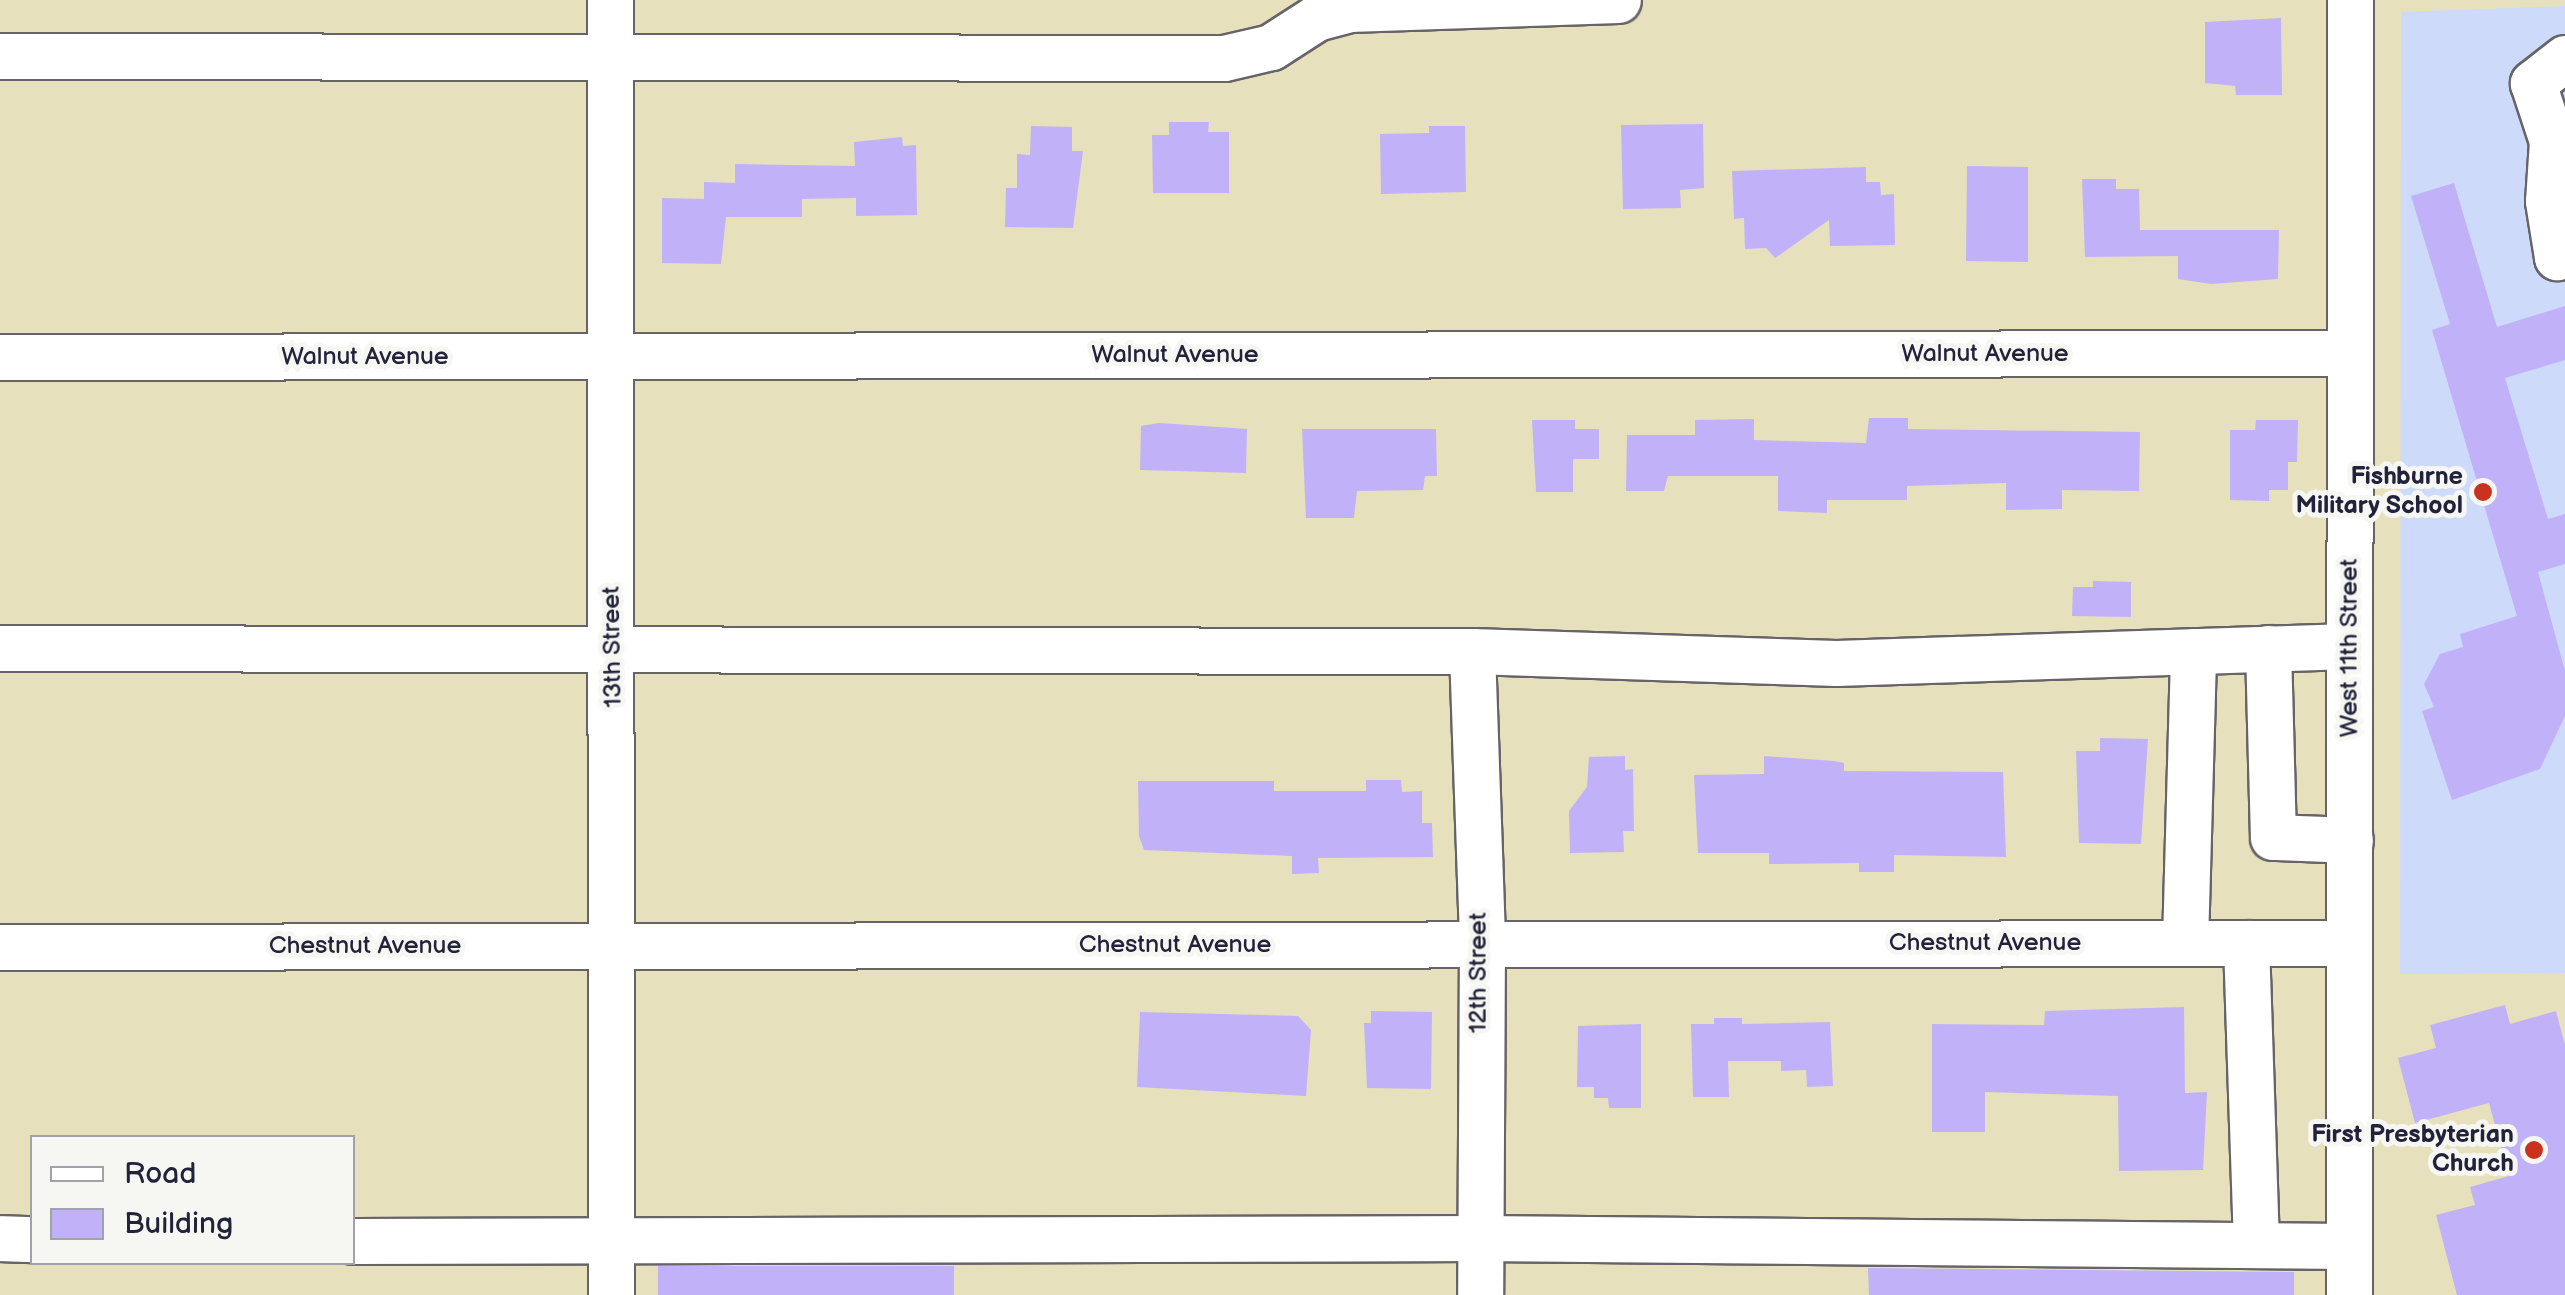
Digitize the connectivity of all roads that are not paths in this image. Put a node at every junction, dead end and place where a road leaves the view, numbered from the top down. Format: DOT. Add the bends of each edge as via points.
graph roads {
  1 [pos="610,0"];
  2 [pos="1618,0"];
  3 [pos="2350,0"];
  4 [pos="1349,5"];
  5 [pos="610,55"];
  6 [pos="0,56"];
  7 [pos="2565,58"];
  8 [pos="2565,254"];
  9 [pos="2350,353"];
  10 [pos="609,356"];
  11 [pos="0,358"];
  12 [pos="613,645"];
  13 [pos="2350,646"];
  14 [pos="0,648"];
  15 [pos="2268,648"];
  16 [pos="1472,651"];
  17 [pos="2192,651"];
  18 [pos="2350,840"];
  19 [pos="2350,942"];
  20 [pos="2185,943"];
  21 [pos="2246,943"];
  22 [pos="1482,944"];
  23 [pos="0,946"];
  24 [pos="610,946"];
  25 [pos="0,1238"];
  26 [pos="30,1238"];
  27 [pos="1479,1238"];
  28 [pos="355,1241"];
  29 [pos="612,1242"];
  30 [pos="2256,1245"];
  31 [pos="2349,1246"];
  32 [pos="611,1295"];
  33 [pos="1480,1295"];
  34 [pos="2349,1295"];
  1 -- 5 [label="street, 13th Street"];
  2 -- 4 [label="street"];
  3 -- 9 [label="street, West 11th Street"];
  4 -- 5 [label="street" via="1271,47 1224,58"];
  5 -- 6 [label="street"];
  5 -- 10 [label="street, 13th Street"];
  7 -- 8 [label="street" via="2533,83 2552,141 2548,201 2557,257"];
  9 -- 10 [label="street, Walnut Avenue"];
  9 -- 13 [label="street, West 11th Street"];
  10 -- 11 [label="street, Walnut Avenue"];
  10 -- 12 [label="street, 13th Street"];
  12 -- 14 [label="street"];
  12 -- 16 [label="street"];
  12 -- 24 [label="street, 13th Street"];
  13 -- 15 [label="street"];
  13 -- 18 [label="street, West 11th Street"];
  15 -- 17 [label="street"];
  15 -- 18 [label="street" via="2273,837"];
  16 -- 17 [label="street" via="1836,662"];
  16 -- 22 [label="street, 12th Street"];
  17 -- 20 [label="street"];
  18 -- 19 [label="street, West 11th Street"];
  19 -- 21 [label="street, Chestnut Avenue"];
  19 -- 31 [label="street, West 11th Street"];
  20 -- 21 [label="street, Chestnut Avenue"];
  20 -- 22 [label="street, Chestnut Avenue"];
  21 -- 30 [label="street"];
  22 -- 24 [label="street, Chestnut Avenue"];
  22 -- 27 [label="street, 12th Street"];
  23 -- 24 [label="street, Chestnut Avenue"];
  24 -- 29 [label="street, 13th Street"];
  25 -- 26 [label="street"];
  27 -- 29 [label="street"];
  27 -- 30 [label="street"];
  27 -- 33 [label="street, 12th Street"];
  28 -- 29 [label="street"];
  29 -- 32 [label="street, 13th Street"];
  30 -- 31 [label="street"];
  31 -- 34 [label="street, West 11th Street"];
}
